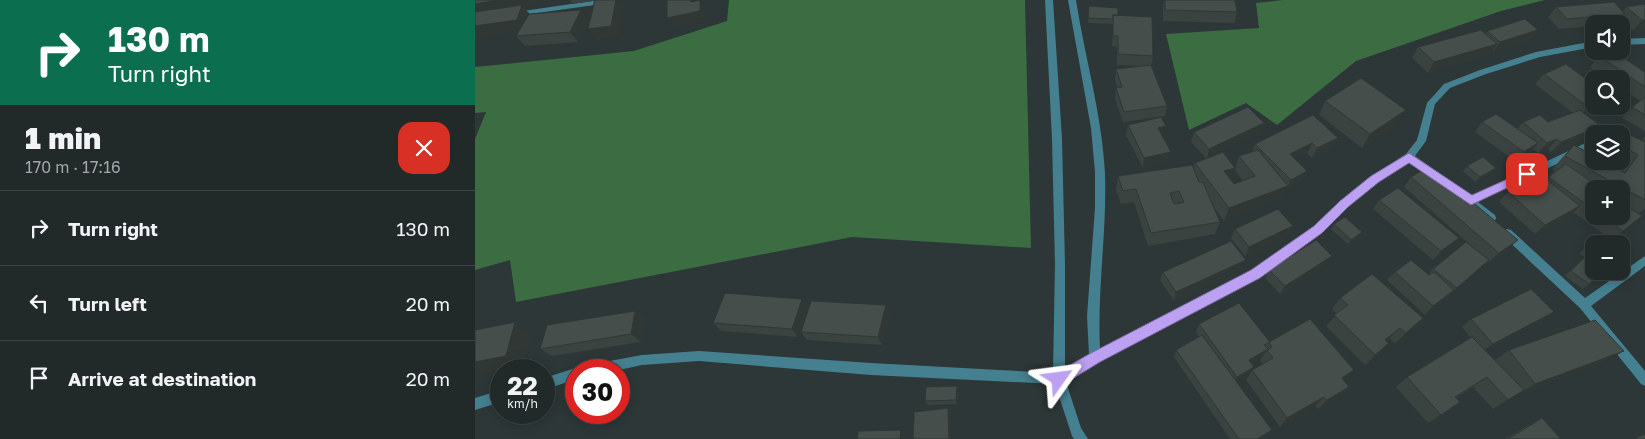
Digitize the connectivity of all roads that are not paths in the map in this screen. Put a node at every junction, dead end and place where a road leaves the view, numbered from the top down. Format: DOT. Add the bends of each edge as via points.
graph roads {
  1 [pos="616,0"];
  2 [pos="1049,0"];
  3 [pos="1072,0"];
  4 [pos="503,16"];
  5 [pos="1645,41"];
  6 [pos="1630,42"];
  7 [pos="1585,46"];
  8 [pos="1585,146"];
  9 [pos="1409,157"];
  10 [pos="1471,201"];
  11 [pos="1645,260"];
  12 [pos="1584,305"];
  13 [pos="1095,358"];
  14 [pos="630,362"];
  15 [pos="1059,379"];
  16 [pos="1645,380"];
  17 [pos="490,399"];
  18 [pos="475,404"];
  19 [pos="1077,437"];
  1 -- 4 [label="street"];
  2 -- 15 [label="street" via="1057,139"];
  3 -- 13 [label="street" via="1091,95 1099,166 1093,316"];
  5 -- 6 [label="street"];
  7 -- 9 [label="street" via="1539,54 1447,86 1431,103 1421,141"];
  8 -- 10 [label="street"];
  9 -- 10 [label="street"];
  9 -- 13 [label="street" via="1375,179 1318,230 1255,274"];
  10 -- 12 [label="street"];
  11 -- 12 [label="street"];
  12 -- 16 [label="street"];
  13 -- 15 [label="street"];
  14 -- 15 [label="street" via="699,356"];
  15 -- 19 [label="street"];
  17 -- 18 [label="street"];
}
